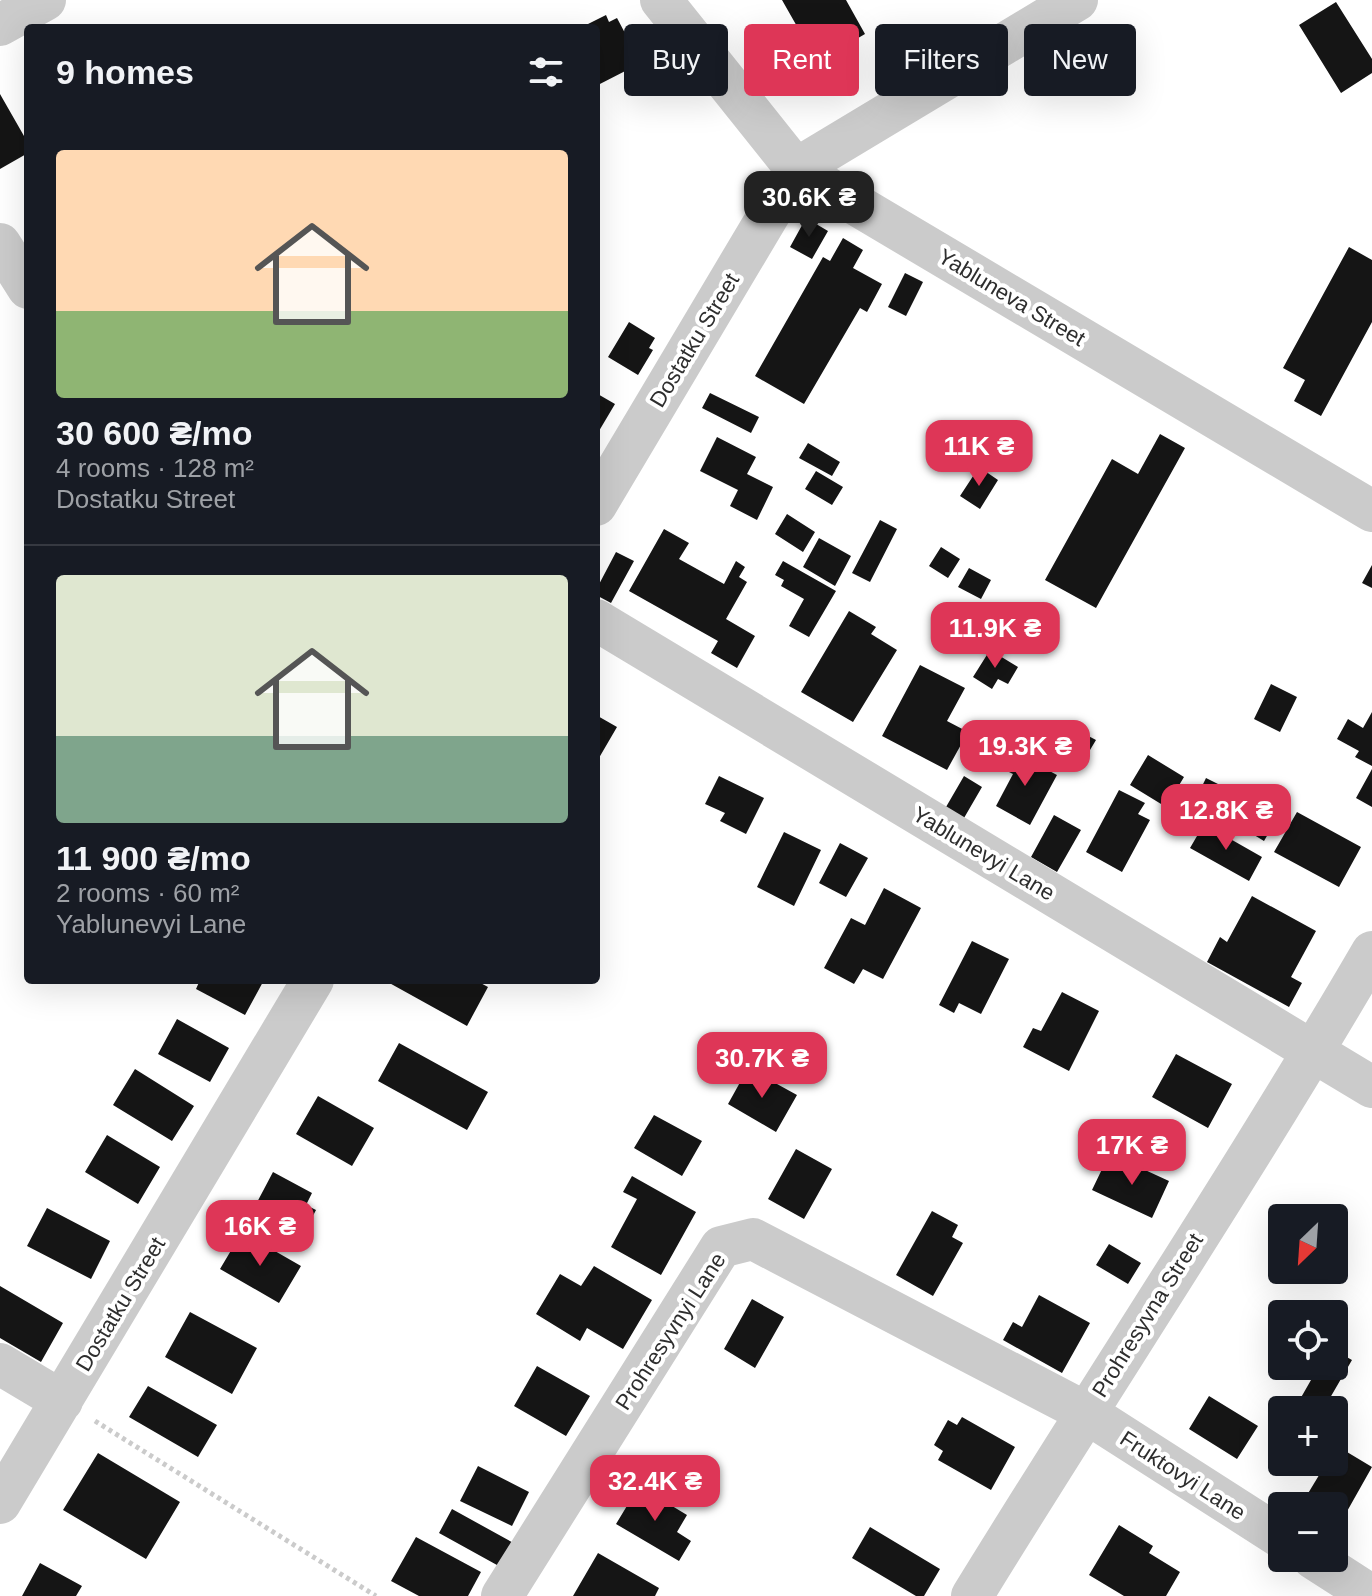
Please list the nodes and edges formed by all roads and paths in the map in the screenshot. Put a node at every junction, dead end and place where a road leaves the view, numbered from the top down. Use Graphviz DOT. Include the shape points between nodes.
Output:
graph roads {
  1 [pos="45,0"];
  2 [pos="661,0"];
  3 [pos="1077,0"];
  4 [pos="0,25"];
  5 [pos="796,169"];
  6 [pos="0,244"];
  7 [pos="24,282"];
  8 [pos="600,498"];
  9 [pos="1372,511"];
  10 [pos="600,622"];
  11 [pos="1372,952"];
  12 [pos="311,984"];
  13 [pos="1314,1052"];
  14 [pos="1372,1087"];
  15 [pos="0,1364"];
  16 [pos="62,1401"];
  17 [pos="1085,1412"];
  18 [pos="0,1503"];
  19 [pos="1268,1529"];
  20 [pos="1335,1572"];
  21 [pos="376,1596"];
  22 [pos="502,1596"];
  23 [pos="972,1596"];
  24 [pos="1372,1596"];
  1 -- 4 [label="street"];
  2 -- 5 [label="street, Yabluneva Street"];
  3 -- 5 [label="street, Dostatku Street"];
  5 -- 8 [label="street, Dostatku Street"];
  5 -- 9 [label="street, Yabluneva Street"];
  6 -- 7 [label="street"];
  10 -- 13 [label="street, Yablunevyi Lane"];
  11 -- 13 [label="street, Prohresyvna Street"];
  12 -- 16 [label="street, Dostatku Street"];
  13 -- 14 [label="street, Yablunevyi Lane"];
  13 -- 17 [label="street, Prohresyvna Street"];
  15 -- 16 [label="street"];
  16 -- 18 [label="street, Dostatku Street"];
  16 -- 21 [label="path"];
  17 -- 19 [label="street, Fruktovyi Lane"];
  17 -- 22 [label="street, Prohresyvnyi Lane" via="753,1239 721,1247"];
  17 -- 23 [label="street, Prohresyvna Street"];
  20 -- 24 [label="street"];
}
